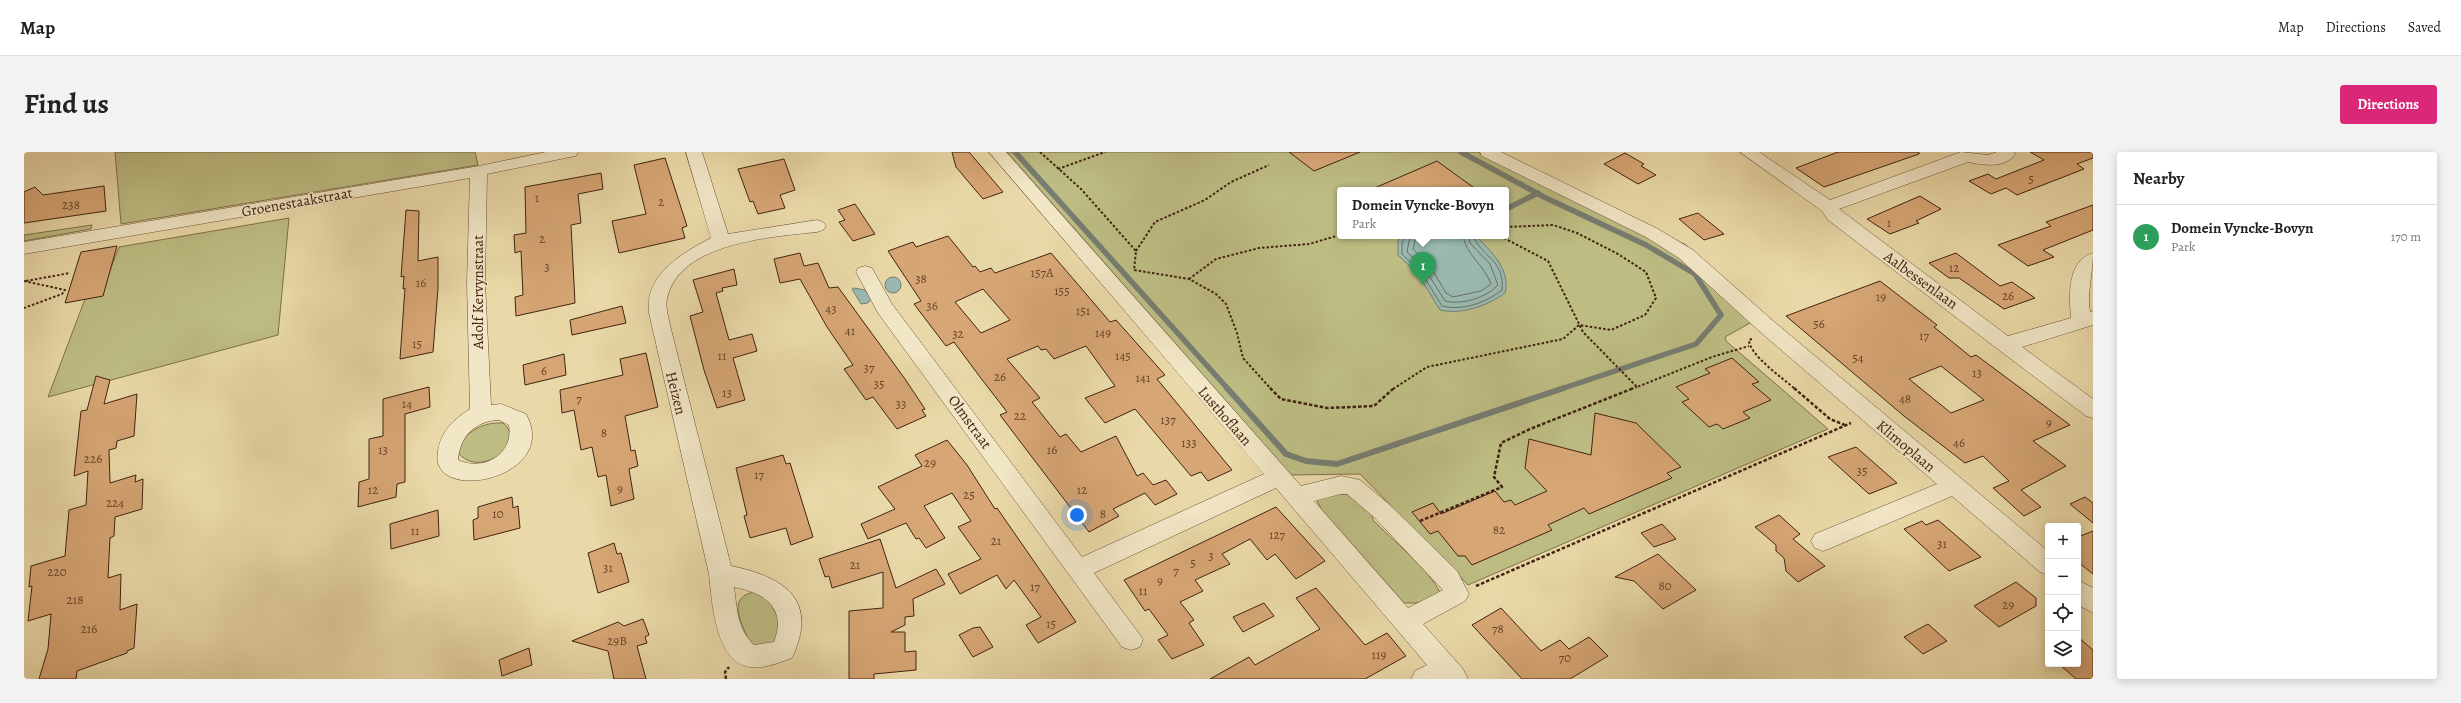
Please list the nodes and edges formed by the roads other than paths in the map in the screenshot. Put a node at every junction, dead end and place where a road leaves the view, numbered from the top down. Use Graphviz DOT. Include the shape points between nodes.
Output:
graph roads {
  1 [pos="570,152"];
  2 [pos="694,152"];
  3 [pos="997,152"];
  4 [pos="1488,152"];
  5 [pos="1748,152"];
  6 [pos="2005,152"];
  7 [pos="1966,154"];
  8 [pos="479,171"];
  9 [pos="1828,207"];
  10 [pos="817,226"];
  11 [pos="721,241"];
  12 [pos="24,248"];
  13 [pos="2093,258"];
  14 [pos="865,272"];
  15 [pos="2087,320"];
  16 [pos="2007,344"];
  17 [pos="2093,410"];
  18 [pos="481,414"];
  19 [pos="1278,477"];
  20 [pos="1954,486"];
  21 [pos="1295,497"];
  22 [pos="1823,541"];
  23 [pos="2045,562"];
  24 [pos="1078,570"];
  25 [pos="720,574"];
  26 [pos="2081,593"];
  27 [pos="2093,603"];
  28 [pos="1405,622"];
  29 [pos="1131,638"];
  30 [pos="1455,678"];
  31 [pos="1424,679"];
  1 -- 8 [label="street, Groenestaakstraat"];
  2 -- 11 [label="street"];
  3 -- 19 [label="street, Lusthoflaan"];
  4 -- 20 [label="street, Klimoplaan" via="1652,233 1686,254"];
  5 -- 9 [label="street, Aalbessenlaan"];
  6 -- 7 [label="street" via="2008,154 1998,160 1984,162"];
  7 -- 9 [label="street"];
  8 -- 12 [label="street, Groenestaakstraat"];
  8 -- 18 [label="street, Adolf Kervynstraat" via="476,282"];
  9 -- 16 [label="street, Aalbessenlaan" via="1834,216"];
  10 -- 11 [label="street, Heizen"];
  11 -- 25 [label="street, Heizen" via="690,256 670,274 658,299 661,329"];
  13 -- 15 [label="street" via="2083,270 2078,289"];
  14 -- 24 [label="street, Olmstraat" via="885,308"];
  15 -- 16 [label="street"];
  16 -- 17 [label="street, Aalbessenlaan"];
  19 -- 21 [label="street, Lusthoflaan"];
  19 -- 24 [label="street"];
  20 -- 22 [label="street"];
  20 -- 23 [label="street, Klimoplaan"];
  21 -- 28 [label="street, Lusthoflaan"];
  21 -- 28 [label="street" via="1341,485 1352,486 1449,578 1457,594"];
  24 -- 29 [label="street, Olmstraat"];
  26 -- 27 [label="street"];
  28 -- 30 [label="street, Lusthoflaan"];
  30 -- 31 [label="street" via="1432,674"];
}
